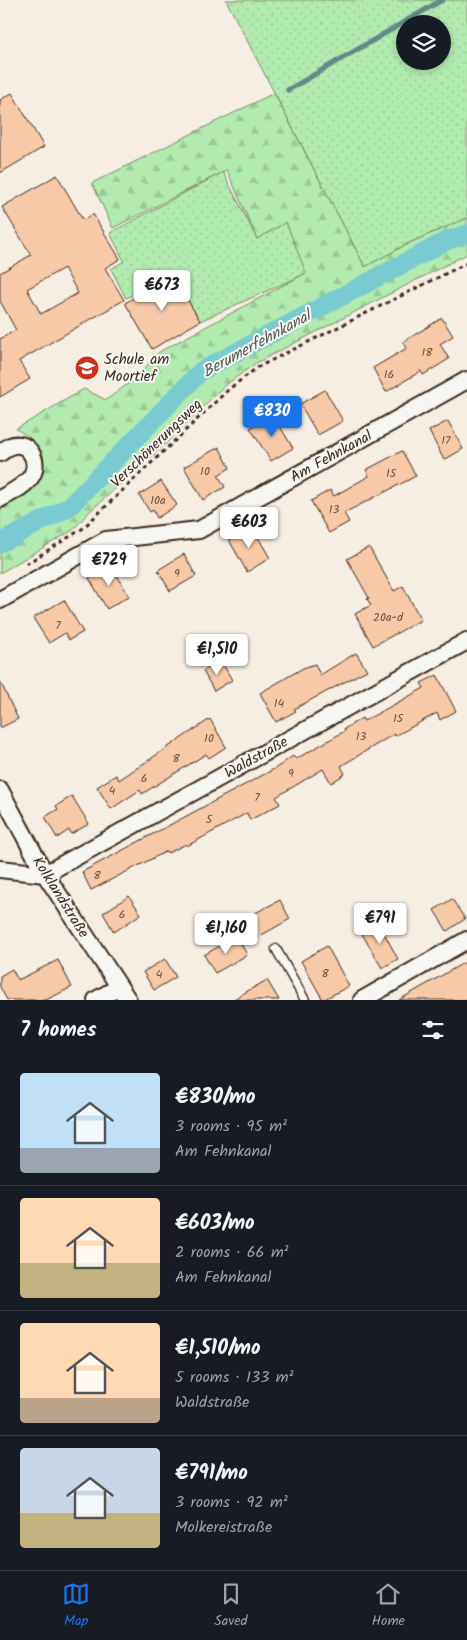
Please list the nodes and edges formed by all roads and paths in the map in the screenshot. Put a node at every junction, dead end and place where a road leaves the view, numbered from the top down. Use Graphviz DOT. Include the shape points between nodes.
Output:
graph roads {
  1 [pos="467,263"];
  2 [pos="467,380"];
  3 [pos="0,453"];
  4 [pos="0,499"];
  5 [pos="25,565"];
  6 [pos="0,600"];
  7 [pos="467,641"];
  8 [pos="0,790"];
  9 [pos="0,869"];
  10 [pos="45,874"];
  11 [pos="467,940"];
  12 [pos="276,949"];
  13 [pos="123,994"];
  14 [pos="96,1000"];
  15 [pos="305,1000"];
  16 [pos="362,1000"];
  1 -- 5 [label="path, Verschönerungsweg" via="258,367 228,389 82,529"];
  2 -- 6 [label="street, Am Fehnkanal" via="199,530 106,540"];
  3 -- 4 [label="street" via="12,446 20,446 34,455 35,465 32,476 23,485"];
  7 -- 10 [label="street, Waldstraße"];
  8 -- 10 [label="street, Kolklandstraße"];
  9 -- 10 [label="street"];
  10 -- 13 [label="street, Kolklandstraße"];
  11 -- 16 [label="street"];
  12 -- 15 [label="lane"];
  13 -- 14 [label="street"];
}
